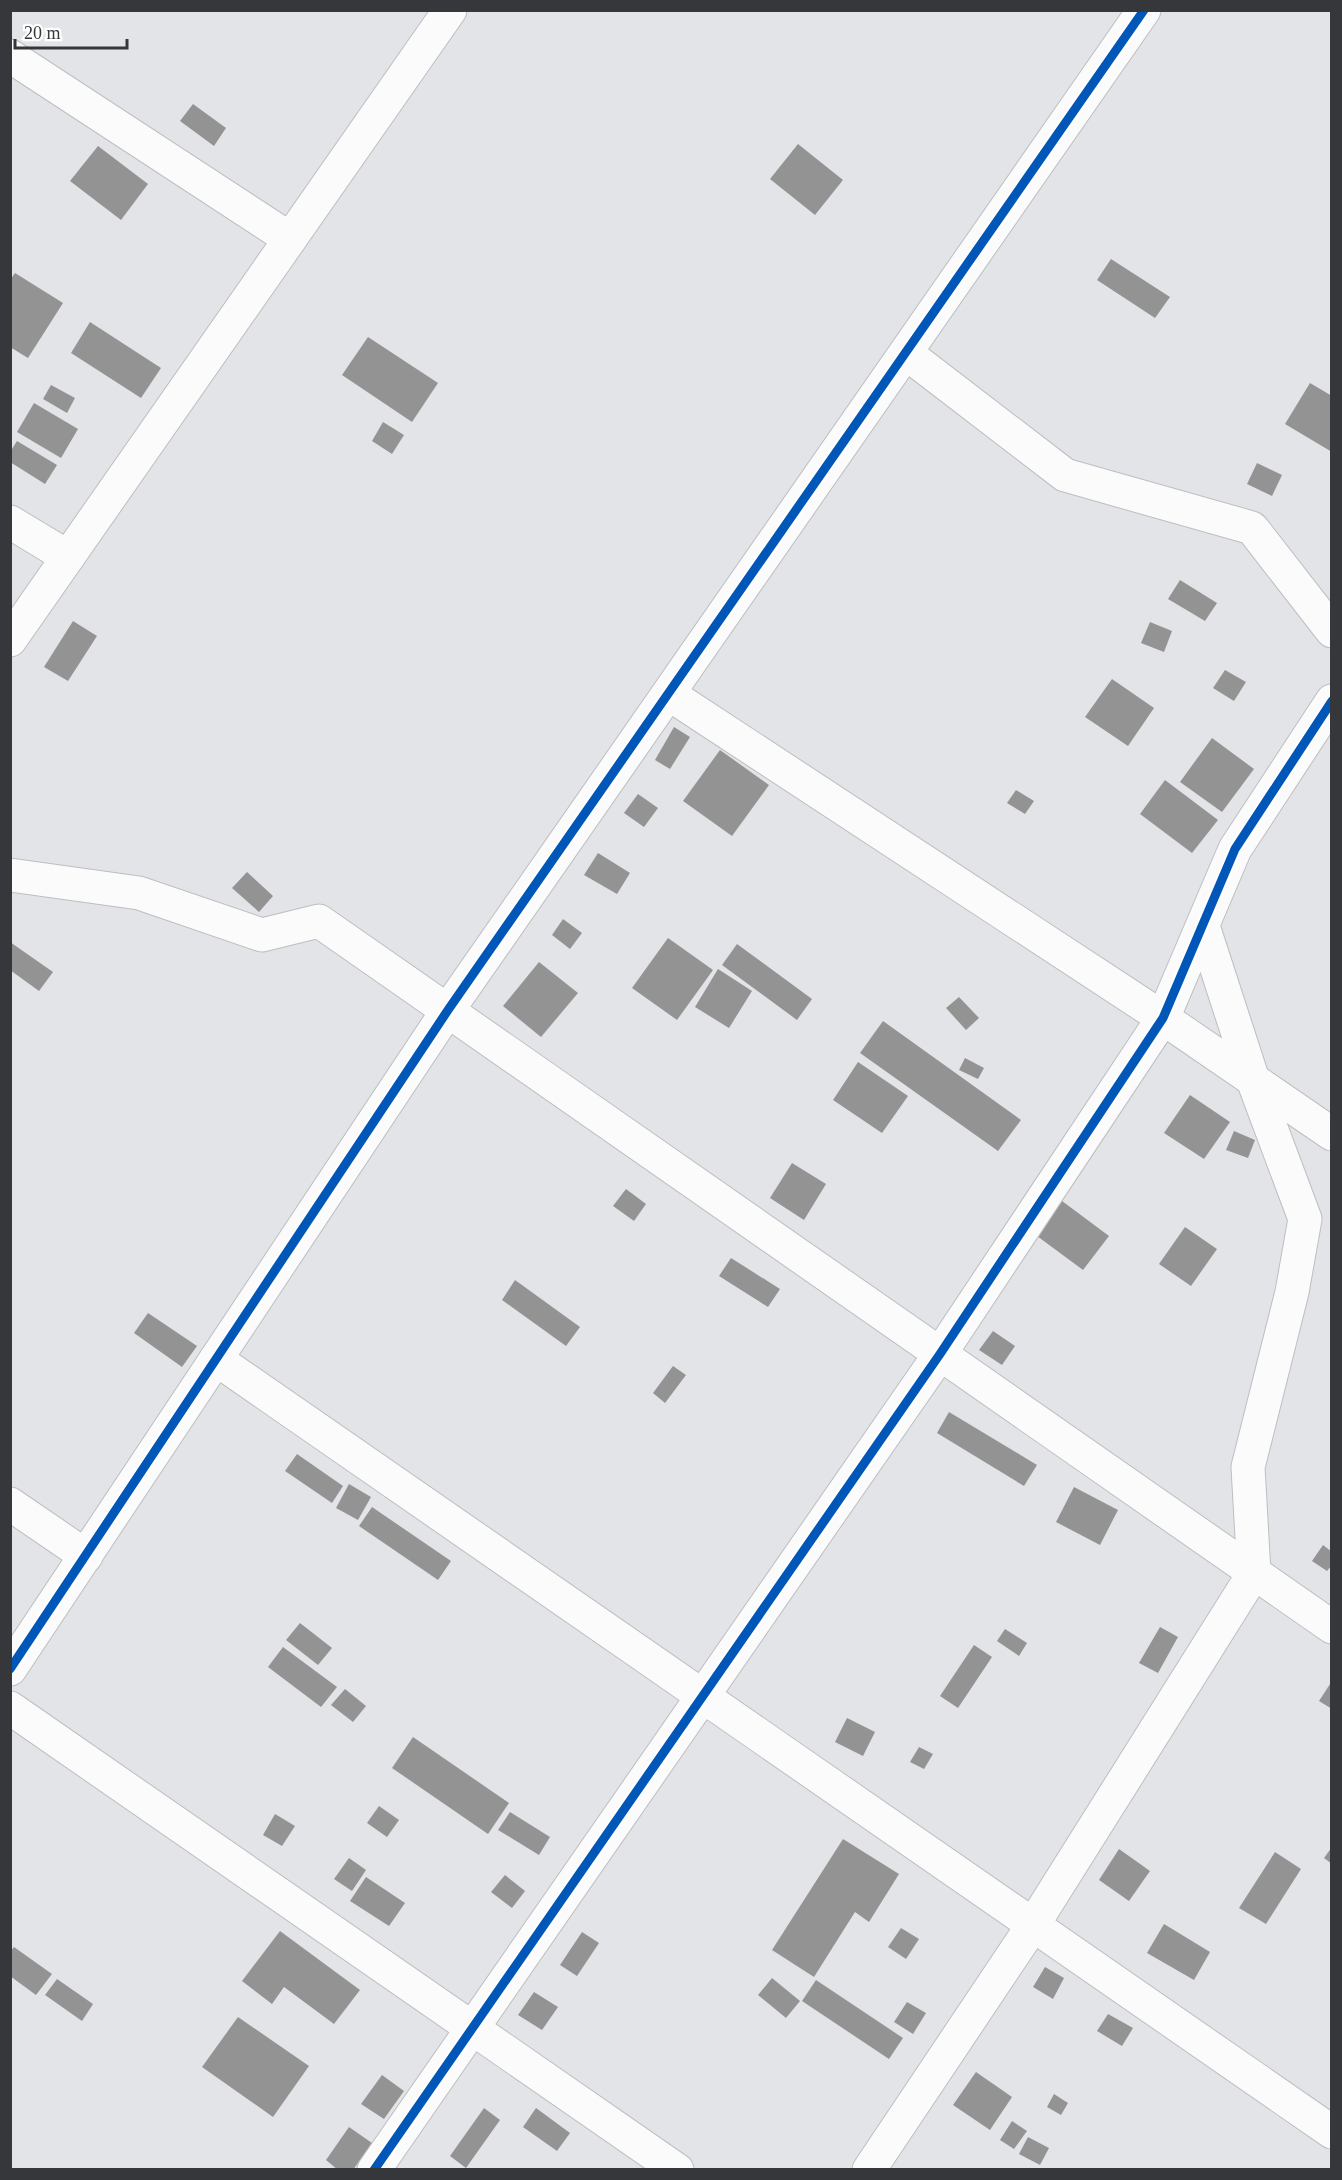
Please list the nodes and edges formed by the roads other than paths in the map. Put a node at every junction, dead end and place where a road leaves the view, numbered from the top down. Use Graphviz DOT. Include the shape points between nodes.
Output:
graph roads {
  1 [pos="450,10"];
  2 [pos="1144,10"];
  3 [pos="10,56"];
  4 [pos="290,239"];
  5 [pos="906,353"];
  6 [pos="10,522"];
  7 [pos="68,557"];
  8 [pos="1332,631"];
  9 [pos="10,640"];
  10 [pos="669,694"];
  11 [pos="1332,701"];
  12 [pos="10,875"];
  13 [pos="1203,926"];
  14 [pos="448,1010"];
  15 [pos="1163,1018"];
  16 [pos="1253,1080"];
  17 [pos="1332,1134"];
  18 [pos="940,1354"];
  19 [pos="216,1359"];
  20 [pos="10,1504"];
  21 [pos="86,1556"];
  22 [pos="1254,1573"];
  23 [pos="1332,1627"];
  24 [pos="10,1669"];
  25 [pos="702,1696"];
  26 [pos="10,1708"];
  27 [pos="1033,1925"];
  28 [pos="472,2028"];
  29 [pos="1332,2132"];
  30 [pos="374,2169"];
  31 [pos="676,2169"];
  32 [pos="869,2169"];
  1 -- 4 [label="street"];
  2 -- 5 [label="street"];
  3 -- 4 [label="street"];
  4 -- 7 [label="street"];
  5 -- 8 [label="street" via="1065,475 1251,528"];
  5 -- 10 [label="street"];
  6 -- 7 [label="street"];
  7 -- 9 [label="street"];
  10 -- 14 [label="street"];
  10 -- 15 [label="street"];
  11 -- 13 [label="street" via="1235,849"];
  12 -- 14 [label="street" via="139,893 262,935 319,921"];
  13 -- 15 [label="street"];
  13 -- 16 [label="street"];
  14 -- 18 [label="street"];
  14 -- 19 [label="street"];
  15 -- 16 [label="street"];
  15 -- 18 [label="street"];
  16 -- 17 [label="street"];
  16 -- 22 [label="street" via="1305,1219 1292,1292 1248,1467"];
  18 -- 22 [label="street"];
  18 -- 25 [label="street"];
  19 -- 21 [label="street"];
  19 -- 25 [label="street"];
  20 -- 21 [label="street"];
  21 -- 24 [label="street"];
  22 -- 23 [label="street"];
  22 -- 27 [label="street"];
  25 -- 27 [label="street"];
  25 -- 28 [label="street"];
  26 -- 28 [label="street"];
  27 -- 29 [label="street"];
  27 -- 32 [label="street"];
  28 -- 30 [label="street"];
  28 -- 31 [label="street"];
}
